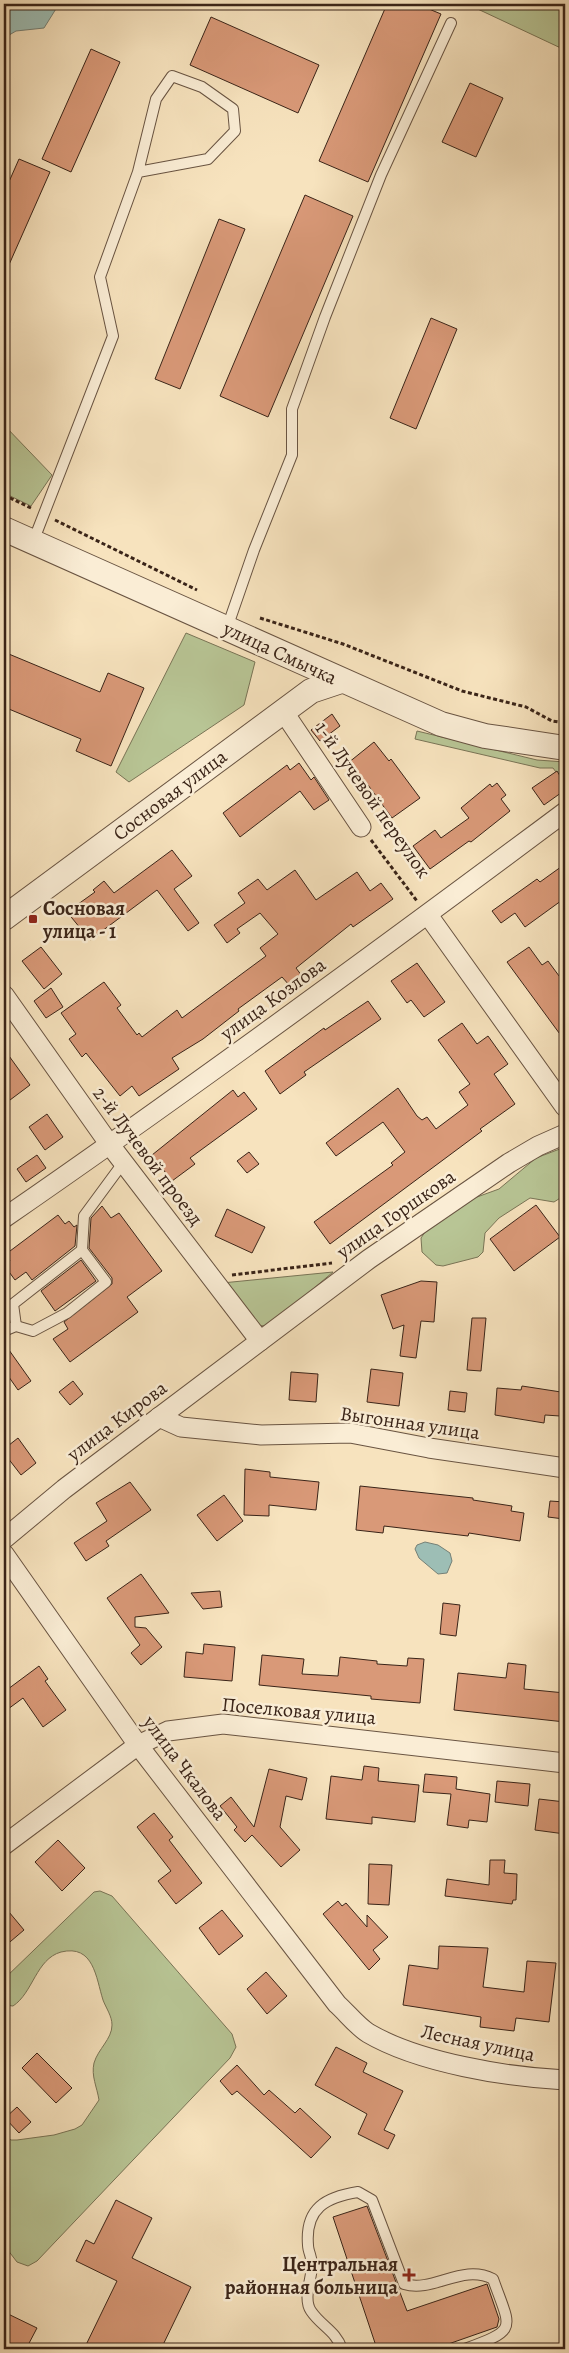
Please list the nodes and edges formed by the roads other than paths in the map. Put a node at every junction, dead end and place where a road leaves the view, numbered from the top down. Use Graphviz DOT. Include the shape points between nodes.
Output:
graph roads {
  1 [pos="451,23"];
  2 [pos="138,172"];
  3 [pos="4,529"];
  4 [pos="33,542"];
  5 [pos="231,618"];
  6 [pos="341,680"];
  7 [pos="283,711"];
  8 [pos="565,748"];
  9 [pos="565,812"];
  10 [pos="362,827"];
  11 [pos="428,915"];
  12 [pos="4,918"];
  13 [pos="4,995"];
  14 [pos="565,1107"];
  15 [pos="565,1134"];
  16 [pos="110,1145"];
  17 [pos="123,1163"];
  18 [pos="4,1218"];
  19 [pos="82,1250"];
  20 [pos="16,1326"];
  21 [pos="4,1331"];
  22 [pos="260,1341"];
  23 [pos="159,1417"];
  24 [pos="565,1468"];
  25 [pos="4,1539"];
  26 [pos="4,1554"];
  27 [pos="138,1745"];
  28 [pos="565,1762"];
  29 [pos="4,1846"];
  30 [pos="337,2004"];
  31 [pos="565,2080"];
  32 [pos="342,2349"];
  33 [pos="466,2349"];
  1 -- 5 [label="lane" via="381,175 325,317 292,409 292,455"];
  2 -- 2 [label="lane" via="156,99 172,76 202,87 233,109 235,131 208,159"];
  2 -- 4 [label="lane" via="100,277 114,336"];
  3 -- 4 [label="street, улица Смычка"];
  4 -- 5 [label="street, улица Смычка"];
  5 -- 6 [label="street, улица Смычка"];
  6 -- 7 [label="street, Сосновая улица" via="311,691"];
  6 -- 8 [label="street, улица Смычка" via="441,724 485,736"];
  7 -- 10 [label="street, 1-й Лучевой переулок"];
  7 -- 12 [label="street, Сосновая улица"];
  9 -- 11 [label="street, улица Козлова"];
  11 -- 14 [label="street"];
  11 -- 16 [label="street, улица Козлова"];
  13 -- 16 [label="street, 2-й Лучевой проезд"];
  15 -- 22 [label="street, улица Горшкова" via="509,1163 369,1259"];
  16 -- 17 [label="street, 2-й Лучевой проезд"];
  16 -- 18 [label="street, улица Козлова"];
  17 -- 19 [label="lane" via="84,1216"];
  17 -- 22 [label="street, 2-й Лучевой проезд"];
  19 -- 20 [label="lane" via="13,1304"];
  19 -- 20 [label="lane" via="106,1282 66,1313 33,1331"];
  20 -- 21 [label="lane"];
  22 -- 23 [label="street, улица Кирова"];
  23 -- 24 [label="street, Выгонная улица" via="181,1427 252,1434 350,1433"];
  23 -- 25 [label="street, улица Кирова"];
  26 -- 27 [label="street, улица Чкалова"];
  27 -- 28 [label="street, Поселковая улица" via="168,1731 223,1724"];
  27 -- 29 [label="street, Поселковая улица"];
  27 -- 30 [label="street, улица Чкалова"];
  30 -- 31 [label="street, Лесная улица" via="367,2032 411,2052 448,2064"];
  32 -- 33 [label="lane" via="335,2334 311,2311 307,2299 313,2263 307,2233 318,2206 327,2200 358,2192 372,2200 404,2284 413,2287 468,2274 482,2274 493,2279 508,2320 506,2330 498,2337"];
}
